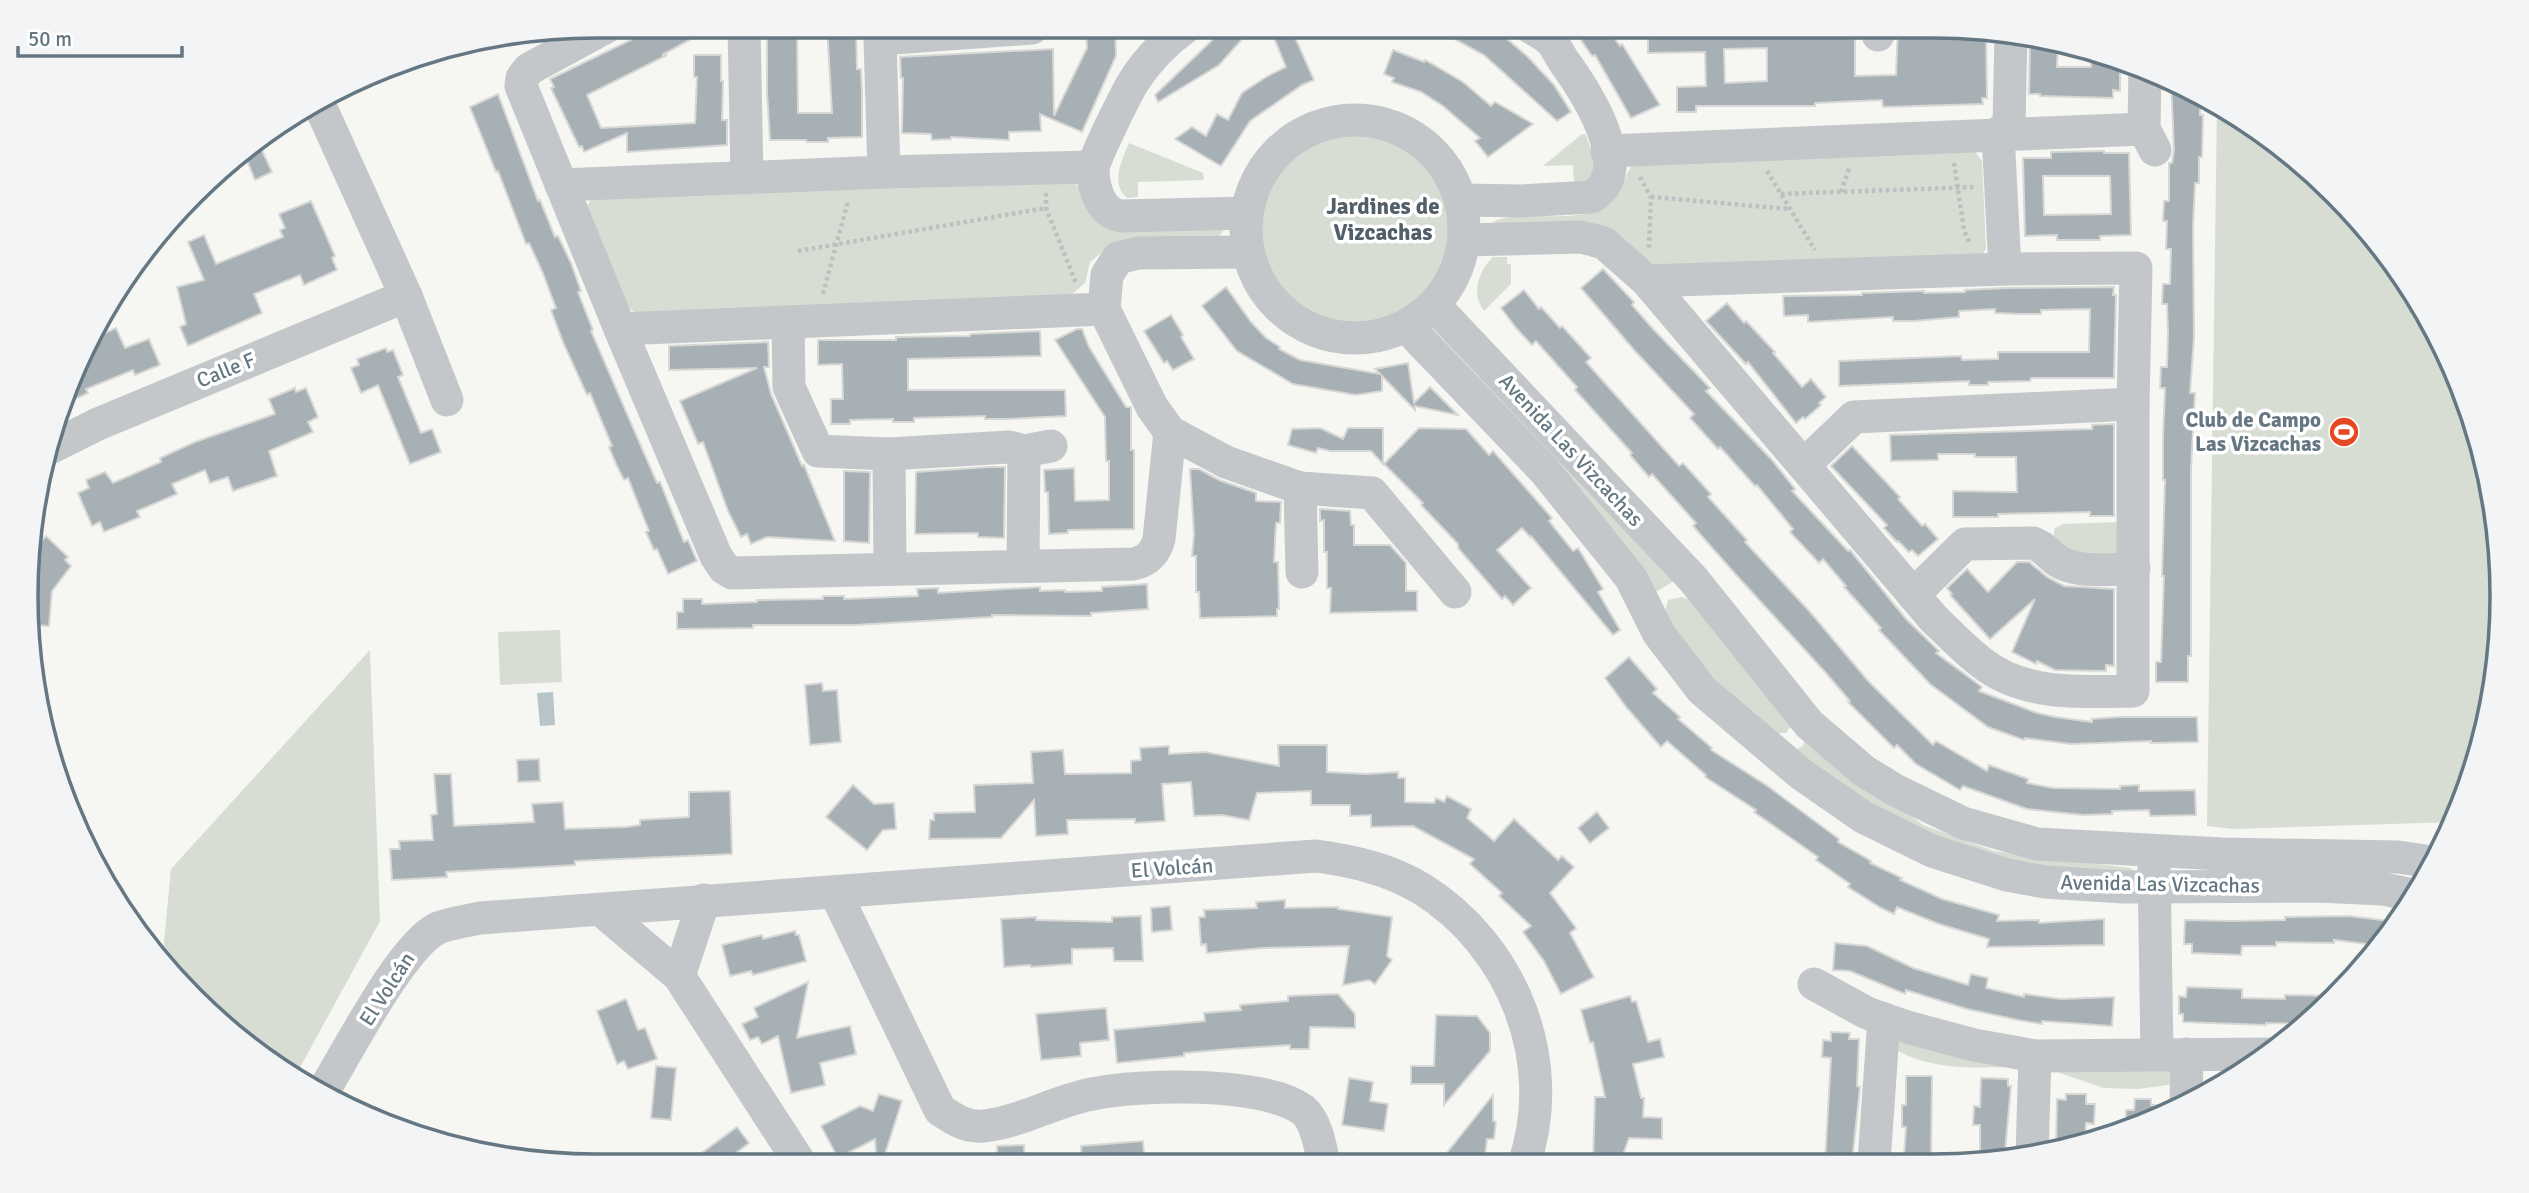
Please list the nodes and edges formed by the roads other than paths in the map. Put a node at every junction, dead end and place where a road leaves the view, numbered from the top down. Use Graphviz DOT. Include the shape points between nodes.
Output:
graph roads {
  1 [pos="744,38"];
  2 [pos="880,38"];
  3 [pos="1146,38"];
  4 [pos="1171,38"];
  5 [pos="1549,38"];
  6 [pos="585,39"];
  7 [pos="2011,44"];
  8 [pos="1147,64"];
  9 [pos="2146,81"];
  10 [pos="322,110"];
  11 [pos="1998,134"];
  12 [pos="1617,150"];
  13 [pos="1093,167"];
  14 [pos="869,173"];
  15 [pos="747,178"];
  16 [pos="561,185"];
  17 [pos="1463,200"];
  18 [pos="1245,213"];
  19 [pos="1465,240"];
  20 [pos="1247,252"];
  21 [pos="1993,269"];
  22 [pos="1647,281"];
  23 [pos="406,296"];
  24 [pos="1434,305"];
  25 [pos="1095,310"];
  26 [pos="802,322"];
  27 [pos="1406,326"];
  28 [pos="620,329"];
  29 [pos="447,400"];
  30 [pos="2133,404"];
  31 [pos="1170,432"];
  32 [pos="61,443"];
  33 [pos="889,454"];
  34 [pos="1805,464"];
  35 [pos="1300,488"];
  36 [pos="1023,566"];
  37 [pos="890,568"];
  38 [pos="2134,569"];
  39 [pos="1301,572"];
  40 [pos="1455,592"];
  41 [pos="1913,595"];
  42 [pos="1705,596"];
  43 [pos="1647,610"];
  44 [pos="1809,724"];
  45 [pos="1773,749"];
  46 [pos="2155,850"];
  47 [pos="2424,861"];
  48 [pos="2154,887"];
  49 [pos="835,892"];
  50 [pos="2405,893"];
  51 [pos="704,900"];
  52 [pos="601,910"];
  53 [pos="679,976"];
  54 [pos="1814,984"];
  55 [pos="1884,1019"];
  56 [pos="2172,1054"];
  57 [pos="2251,1054"];
  58 [pos="2035,1056"];
  59 [pos="327,1085"];
  60 [pos="2184,1095"];
  61 [pos="2032,1145"];
  62 [pos="794,1154"];
  63 [pos="1322,1154"];
  64 [pos="1526,1154"];
  65 [pos="1875,1154"];
  1 -- 15 [label="street"];
  2 -- 14 [label="street"];
  3 -- 8 [label="street"];
  4 -- 8 [label="street"];
  5 -- 12 [label="street"];
  6 -- 16 [label="street" via="529,69 522,78 521,86"];
  7 -- 11 [label="street" via="2009,124"];
  8 -- 13 [label="street" via="1134,80"];
  9 -- 11 [label="street" via="2149,140"];
  10 -- 23 [label="street"];
  11 -- 12 [label="street"];
  11 -- 21 [label="street" via="2000,186"];
  12 -- 17 [label="street" via="1601,191 1591,197"];
  13 -- 14 [label="street"];
  13 -- 18 [label="street" via="1103,207 1112,214"];
  14 -- 15 [label="street"];
  15 -- 16 [label="street"];
  16 -- 28 [label="street"];
  17 -- 18 [label="street" via="1450,173 1426,144 1392,125 1353,118 1315,126 1282,146 1258,176"];
  17 -- 19 [label="street"];
  18 -- 20 [label="street"];
  19 -- 22 [label="street" via="1580,237 1604,243"];
  19 -- 24 [label="street" via="1454,278"];
  20 -- 25 [label="street" via="1138,253 1118,258"];
  20 -- 27 [label="street" via="1266,292 1280,309 1308,328 1341,337 1374,337"];
  21 -- 22 [label="street"];
  21 -- 30 [label="street" via="2136,268"];
  22 -- 34 [label="street"];
  23 -- 29 [label="street"];
  23 -- 32 [label="street, Calle F"];
  24 -- 27 [label="street"];
  24 -- 42 [label="street, Avenida Las Vizcachas"];
  25 -- 26 [label="street"];
  25 -- 31 [label="street"];
  26 -- 28 [label="street"];
  26 -- 33 [label="street" via="789,387 815,447 820,451"];
  27 -- 43 [label="street, Avenida Las Vizcachas" via="1544,470 1631,578"];
  28 -- 37 [label="street" via="724,568 732,573"];
  30 -- 34 [label="street" via="1854,417"];
  30 -- 38 [label="street"];
  31 -- 35 [label="street" via="1226,462"];
  31 -- 36 [label="street" via="1159,539 1149,557 1133,564"];
  33 -- 36 [label="street" via="1037,449"];
  33 -- 37 [label="street"];
  34 -- 41 [label="street"];
  35 -- 39 [label="street"];
  35 -- 40 [label="street" via="1372,493"];
  36 -- 37 [label="street"];
  38 -- 41 [label="street" via="2073,568 2033,544 1965,544"];
  38 -- 41 [label="street" via="2133,691 2042,689 2008,678 1983,664"];
  42 -- 43 [label="street, Avenida Las Vizcachas" via="1674,581 1654,593"];
  42 -- 44 [label="street, Avenida Las Vizcachas"];
  43 -- 45 [label="street, Avenida Las Vizcachas" via="1659,634 1702,690"];
  44 -- 45 [label="street" via="1809,738 1803,747 1792,752"];
  44 -- 46 [label="street, Avenida Las Vizcachas" via="1885,784 1963,823 2038,844"];
  45 -- 48 [label="street, Avenida Las Vizcachas" via="1832,797 1932,851 2045,882"];
  46 -- 47 [label="street, Avenida Las Vizcachas"];
  46 -- 48 [label="street"];
  48 -- 50 [label="street, Avenida Las Vizcachas" via="2318,886"];
  48 -- 56 [label="street"];
  49 -- 51 [label="street, El Volcán"];
  49 -- 63 [label="street" via="940,1110 963,1125 983,1126 1091,1094 1184,1087 1242,1091 1305,1111"];
  49 -- 64 [label="street, El Volcán" via="1315,856 1396,876 1464,922 1513,990 1535,1069 1533,1125"];
  51 -- 52 [label="street, El Volcán"];
  51 -- 53 [label="street"];
  52 -- 53 [label="street"];
  52 -- 59 [label="street, El Volcán" via="480,918 438,928 416,945 396,971"];
  53 -- 62 [label="street"];
  54 -- 55 [label="street"];
  55 -- 58 [label="street" via="1940,1037"];
  55 -- 65 [label="street"];
  56 -- 57 [label="street"];
  56 -- 58 [label="street"];
  56 -- 60 [label="street"];
  58 -- 61 [label="street"];
}
